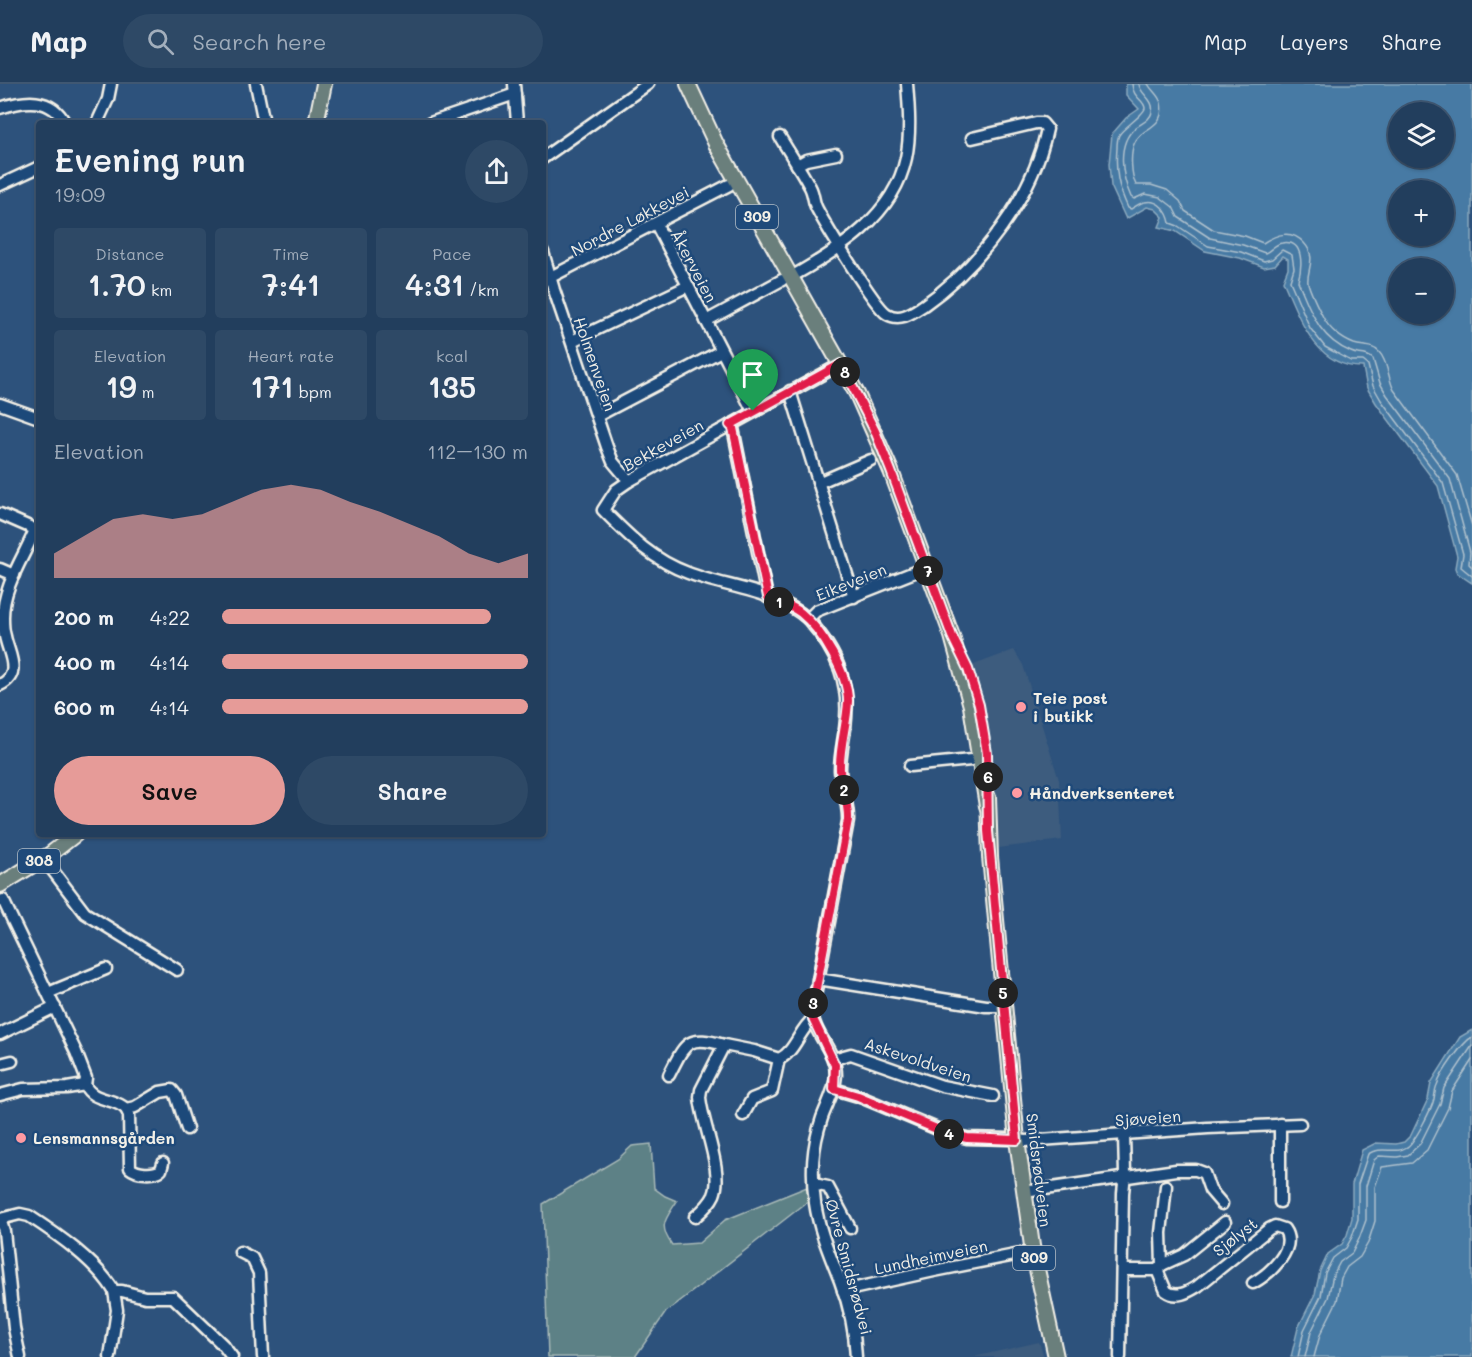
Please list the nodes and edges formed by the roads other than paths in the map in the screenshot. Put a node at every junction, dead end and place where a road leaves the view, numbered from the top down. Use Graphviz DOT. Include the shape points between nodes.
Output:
graph roads {
  1 [pos="111,84"];
  2 [pos="256,84"];
  3 [pos="324,84"];
  4 [pos="648,84"];
  5 [pos="688,84"];
  6 [pos="907,84"];
  7 [pos="515,89"];
  8 [pos="0,108"];
  9 [pos="63,120"];
  10 [pos="99,120"];
  11 [pos="263,120"];
  12 [pos="317,120"];
  13 [pos="438,120"];
  14 [pos="517,120"];
  15 [pos="780,137"];
  16 [pos="972,138"];
  17 [pos="836,154"];
  18 [pos="546,156"];
  19 [pos="797,165"];
  20 [pos="36,168"];
  21 [pos="0,185"];
  22 [pos="729,185"];
  23 [pos="656,224"];
  24 [pos="841,248"];
  25 [pos="787,278"];
  26 [pos="546,280"];
  27 [pos="688,286"];
  28 [pos="706,321"];
  29 [pos="572,341"];
  30 [pos="721,351"];
  31 [pos="841,364"];
  32 [pos="790,391"];
  33 [pos="0,404"];
  34 [pos="753,411"];
  35 [pos="36,415"];
  36 [pos="597,416"];
  37 [pos="730,425"];
  38 [pos="871,460"];
  39 [pos="629,481"];
  40 [pos="818,483"];
  41 [pos="603,510"];
  42 [pos="0,514"];
  43 [pos="36,530"];
  44 [pos="36,532"];
  45 [pos="927,567"];
  46 [pos="0,569"];
  47 [pos="14,575"];
  48 [pos="768,597"];
  49 [pos="854,597"];
  50 [pos="808,620"];
  51 [pos="0,685"];
  52 [pos="971,760"];
  53 [pos="909,766"];
  54 [pos="72,837"];
  55 [pos="44,859"];
  56 [pos="0,885"];
  57 [pos="3,900"];
  58 [pos="106,969"];
  59 [pos="177,970"];
  60 [pos="818,979"];
  61 [pos="48,993"];
  62 [pos="1004,1006"];
  63 [pos="55,1007"];
  64 [pos="813,1019"];
  65 [pos="0,1034"];
  66 [pos="724,1046"];
  67 [pos="779,1059"];
  68 [pos="833,1059"];
  69 [pos="12,1060"];
  70 [pos="0,1064"];
  71 [pos="669,1075"];
  72 [pos="85,1085"];
  73 [pos="834,1089"];
  74 [pos="0,1095"];
  75 [pos="993,1096"];
  76 [pos="126,1109"];
  77 [pos="743,1114"];
  78 [pos="1280,1124"];
  79 [pos="1300,1124"];
  80 [pos="187,1129"];
  81 [pos="1124,1135"];
  82 [pos="1017,1140"];
  83 [pos="162,1163"];
  84 [pos="1125,1177"];
  85 [pos="814,1184"];
  86 [pos="1082,1184"];
  87 [pos="1166,1186"];
  88 [pos="1031,1191"];
  89 [pos="1280,1202"];
  90 [pos="1222,1204"];
  91 [pos="695,1217"];
  92 [pos="0,1219"];
  93 [pos="1225,1222"];
  94 [pos="850,1228"];
  95 [pos="240,1252"];
  96 [pos="1025,1254"];
  97 [pos="1159,1268"];
  98 [pos="1122,1270"];
  99 [pos="1253,1283"];
  100 [pos="114,1290"];
  101 [pos="843,1291"];
  102 [pos="20,1357"];
  103 [pos="110,1357"];
  104 [pos="232,1357"];
  105 [pos="263,1357"];
  106 [pos="856,1357"];
  107 [pos="1056,1357"];
  108 [pos="1120,1357"];
  1 -- 10 [label="street"];
  2 -- 11 [label="street"];
  3 -- 12 [label="main road"];
  4 -- 18 [label="street"];
  5 -- 25 [label="main road, Smidsrødveien / 309"];
  6 -- 24 [label="street, Åkerveien" via="909,126 902,172 878,213"];
  7 -- 13 [label="street"];
  7 -- 14 [label="street"];
  8 -- 9 [label="street" via="20,102 43,104 58,111"];
  15 -- 19 [label="street"];
  16 -- 24 [label="street" via="1038,122 1047,129 1014,206 980,254 946,287 905,316 890,316 879,307"];
  17 -- 19 [label="street"];
  19 -- 24 [label="street"];
  20 -- 21 [label="street"];
  22 -- 23 [label="street, Nordre Løkkevei"];
  23 -- 26 [label="street, Nordre Løkkevei"];
  23 -- 27 [label="street, Åkerveien"];
  24 -- 25 [label="street, Åkerveien"];
  25 -- 28 [label="street, Åkerveien"];
  25 -- 31 [label="main road, Smidsrødveien / 309"];
  26 -- 29 [label="street, Holmenveien"];
  27 -- 28 [label="street, Åkerveien"];
  27 -- 29 [label="street"];
  28 -- 30 [label="street, Åkerveien"];
  29 -- 36 [label="street, Holmenveien"];
  30 -- 34 [label="street, Åkerveien"];
  30 -- 36 [label="street"];
  31 -- 32 [label="street, Bekkeveien"];
  31 -- 45 [label="main road, Smidsrødveien / 309" via="879,441"];
  32 -- 34 [label="street, Bekkeveien"];
  32 -- 40 [label="street"];
  33 -- 35 [label="street"];
  34 -- 37 [label="street, Bekkeveien"];
  36 -- 39 [label="street, Holmenveien" via="613,462"];
  37 -- 39 [label="street, Bekkeveien"];
  37 -- 48 [label="street"];
  38 -- 40 [label="street"];
  39 -- 41 [label="street, Bekkeveien" via="616,490"];
  40 -- 49 [label="street"];
  41 -- 48 [label="street, Eikeveien" via="661,561 704,579"];
  42 -- 43 [label="street"];
  44 -- 47 [label="street"];
  45 -- 49 [label="street, Eikeveien"];
  45 -- 62 [label="main road, Smidsrødveien / 309" via="972,679 982,718"];
  46 -- 47 [label="street"];
  47 -- 51 [label="street" via="3,617 13,666 10,678"];
  48 -- 50 [label="street, Eikeveien" via="790,606"];
  49 -- 50 [label="street, Eikeveien" via="816,611"];
  50 -- 60 [label="street" via="836,662 848,695 840,772 848,820"];
  52 -- 53 [label="street"];
  54 -- 55 [label="main road, 308"];
  55 -- 56 [label="main road, 308"];
  55 -- 59 [label="street" via="85,913"];
  57 -- 61 [label="street"];
  58 -- 61 [label="street"];
  60 -- 62 [label="street"];
  60 -- 64 [label="street"];
  61 -- 63 [label="street"];
  62 -- 82 [label="main road, Smidsrødveien / 309"];
  63 -- 65 [label="street"];
  63 -- 72 [label="street" via="84,1072"];
  64 -- 67 [label="street"];
  64 -- 68 [label="street, Øvre Smidsrødvei"];
  66 -- 67 [label="street"];
  66 -- 71 [label="street" via="706,1040 690,1042"];
  66 -- 91 [label="street" via="700,1097 714,1162 715,1191"];
  67 -- 77 [label="street" via="771,1091 752,1100"];
  68 -- 73 [label="street, Øvre Smidsrødvei"];
  68 -- 75 [label="street, Askevoldveien" via="851,1054 942,1086"];
  69 -- 70 [label="street"];
  72 -- 74 [label="street" via="23,1089"];
  72 -- 76 [label="street" via="91,1094"];
  73 -- 82 [label="street, Sjøveien" via="946,1133"];
  73 -- 85 [label="street, Øvre Smidsrødvei" via="813,1147"];
  76 -- 80 [label="street" via="172,1090"];
  76 -- 83 [label="street" via="130,1168 155,1172"];
  78 -- 79 [label="street, Sjøveien"];
  78 -- 81 [label="street, Sjøveien"];
  78 -- 89 [label="street"];
  81 -- 82 [label="street, Sjøveien"];
  81 -- 84 [label="street"];
  82 -- 107 [label="main road, Smidsrødveien / 309" via="1032,1246"];
  84 -- 86 [label="street, Sjølyst"];
  84 -- 90 [label="street, Sjølyst" via="1176,1170 1202,1171 1210,1190"];
  84 -- 98 [label="street"];
  85 -- 94 [label="street, Øvre Smidsrødvei" via="828,1187"];
  85 -- 101 [label="street, Øvre Smidsrødvei" via="820,1228"];
  86 -- 88 [label="street, Smidsrødveien"];
  87 -- 97 [label="street"];
  92 -- 100 [label="street" via="29,1216 75,1250"];
  92 -- 102 [label="street"];
  93 -- 97 [label="street, Sjølyst" via="1184,1255"];
  95 -- 105 [label="street" via="252,1258 259,1273"];
  96 -- 101 [label="street, Lundheimveien"];
  97 -- 98 [label="street, Sjølyst"];
  97 -- 99 [label="street, Sjølyst" via="1166,1291 1175,1295 1185,1293 1269,1229 1284,1229 1288,1235 1284,1256"];
  98 -- 108 [label="street"];
  100 -- 103 [label="street" via="117,1310"];
  100 -- 104 [label="street" via="145,1297 173,1297"];
  101 -- 106 [label="street, Øvre Smidsrødvei"];
}
